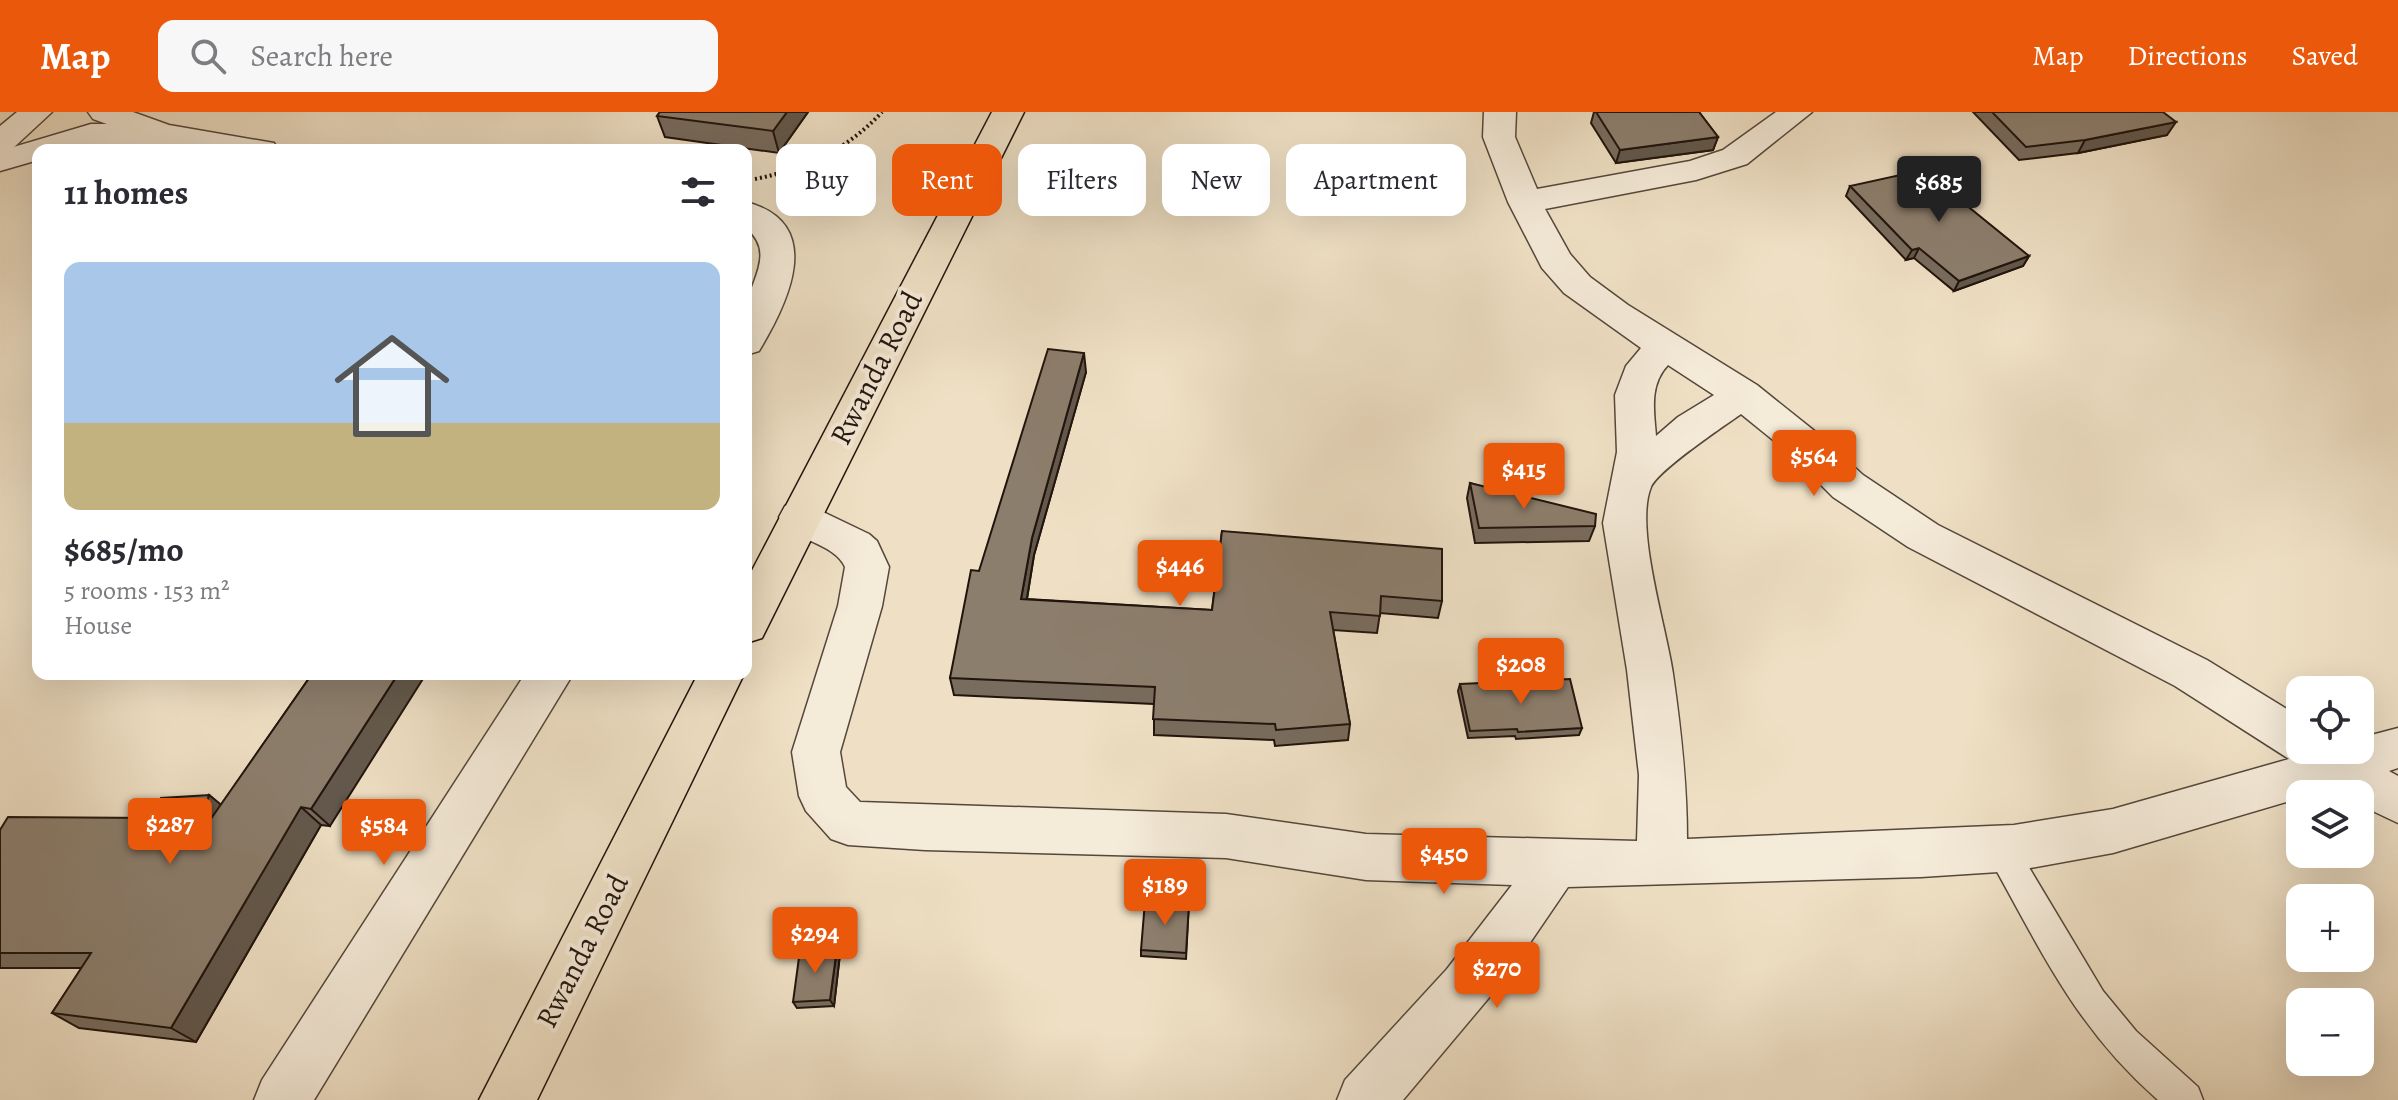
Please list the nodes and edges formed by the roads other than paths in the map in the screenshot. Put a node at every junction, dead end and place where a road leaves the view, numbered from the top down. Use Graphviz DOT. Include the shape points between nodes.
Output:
graph roads {
  1 [pos="36,112"];
  2 [pos="104,112"];
  3 [pos="1008,112"];
  4 [pos="1500,112"];
  5 [pos="1796,112"];
  6 [pos="162,134"];
  7 [pos="0,143"];
  8 [pos="57,144"];
  9 [pos="224,144"];
  10 [pos="32,152"];
  11 [pos="0,161"];
  12 [pos="1525,202"];
  13 [pos="752,217"];
  14 [pos="752,332"];
  15 [pos="1666,345"];
  16 [pos="1743,395"];
  17 [pos="1631,480"];
  18 [pos="800,517"];
  19 [pos="752,613"];
  20 [pos="546,680"];
  21 [pos="718,680"];
  22 [pos="2286,734"];
  23 [pos="2398,748"];
  24 [pos="2374,750"];
  25 [pos="2298,764"];
  26 [pos="2334,764"];
  27 [pos="2398,801"];
  28 [pos="2001,849"];
  29 [pos="1662,862"];
  30 [pos="1554,864"];
  31 [pos="282,1100"];
  32 [pos="507,1100"];
  33 [pos="1365,1100"];
  34 [pos="2185,1100"];
  1 -- 7 [label="street"];
  2 -- 6 [label="street"];
  3 -- 18 [label="highway, Rwanda Road"];
  4 -- 12 [label="street" via="1499,137"];
  5 -- 12 [label="street" via="1735,157 1696,170"];
  6 -- 8 [label="street" via="91,134"];
  6 -- 9 [label="street"];
  10 -- 11 [label="street"];
  12 -- 15 [label="street" via="1555,260 1577,285"];
  13 -- 14 [label="street" via="777,244 778,263 765,310"];
  15 -- 16 [label="street"];
  15 -- 17 [label="street" via="1645,366 1634,395 1638,434"];
  16 -- 17 [label="street" via="1692,427"];
  16 -- 22 [label="street" via="1848,486 1923,536 2191,673"];
  17 -- 29 [label="street" via="1624,523 1663,775"];
  18 -- 19 [label="highway, Rwanda Road"];
  18 -- 30 [label="street" via="854,546 867,567 816,752 823,796 848,823 1226,836 1366,857"];
  20 -- 31 [label="street"];
  21 -- 32 [label="highway, Rwanda Road"];
  23 -- 24 [label="street"];
  25 -- 28 [label="street" via="2113,831"];
  26 -- 27 [label="street"];
  28 -- 29 [label="street"];
  28 -- 34 [label="lane" via="2107,1023"];
  29 -- 30 [label="street"];
  30 -- 33 [label="street" via="1484,965"];
}
